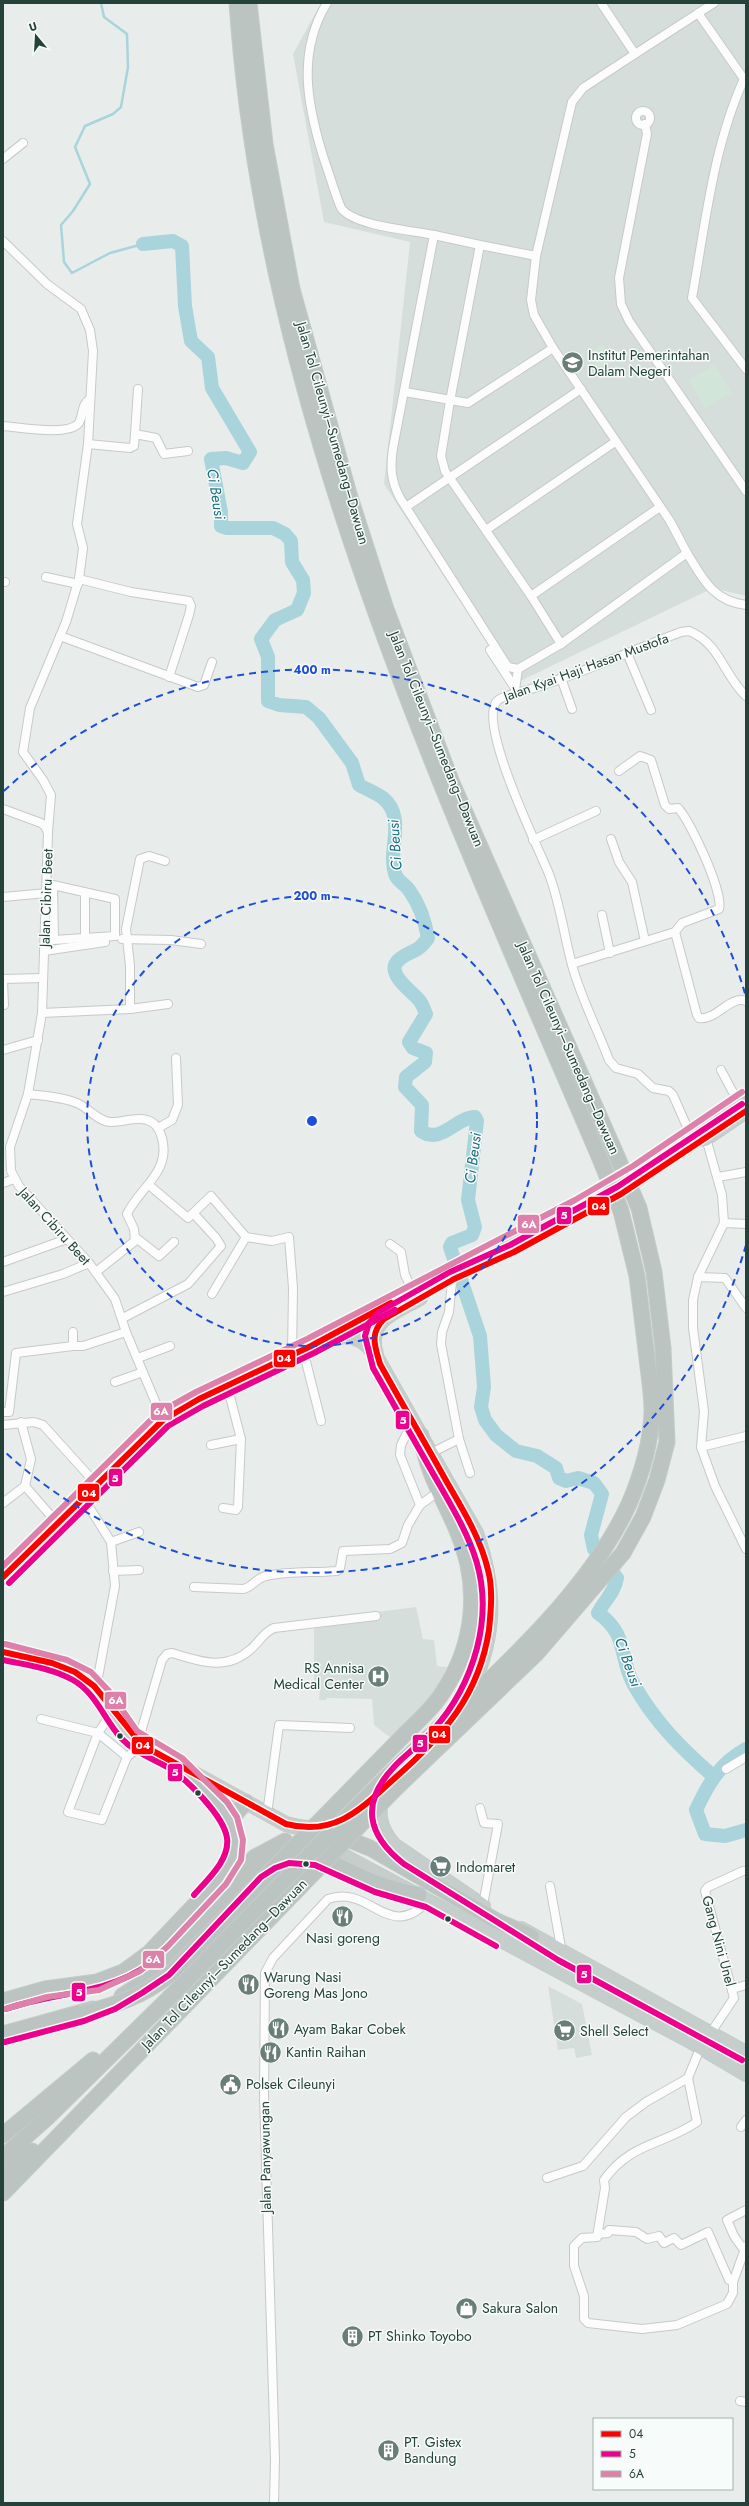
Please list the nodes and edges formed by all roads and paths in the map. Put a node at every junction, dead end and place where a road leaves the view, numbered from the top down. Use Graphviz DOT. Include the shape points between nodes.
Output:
graph roads {
  1 [pos="237,3"];
  2 [pos="249,3"];
  3 [pos="327,3"];
  4 [pos="601,3"];
  5 [pos="714,3"];
  6 [pos="698,13"];
  7 [pos="636,54"];
  8 [pos="645,124"];
  9 [pos="23,143"];
  10 [pos="3,159"];
  11 [pos="434,235"];
  12 [pos="3,241"];
  13 [pos="480,245"];
  14 [pos="536,256"];
  15 [pos="553,348"];
  16 [pos="746,369"];
  17 [pos="138,389"];
  18 [pos="581,389"];
  19 [pos="404,392"];
  20 [pos="90,400"];
  21 [pos="450,401"];
  22 [pos="3,426"];
  23 [pos="135,434"];
  24 [pos="615,442"];
  25 [pos="88,444"];
  26 [pos="188,451"];
  27 [pos="449,477"];
  28 [pos="746,491"];
  29 [pos="406,507"];
  30 [pos="660,507"];
  31 [pos="486,530"];
  32 [pos="687,553"];
  33 [pos="46,577"];
  34 [pos="78,582"];
  35 [pos="531,596"];
  36 [pos="746,605"];
  37 [pos="474,626"];
  38 [pos="60,636"];
  39 [pos="561,644"];
  40 [pos="627,653"];
  41 [pos="212,662"];
  42 [pos="518,669"];
  43 [pos="169,677"];
  44 [pos="561,678"];
  45 [pos="514,692"];
  46 [pos="746,696"];
  47 [pos="572,709"];
  48 [pos="651,710"];
  49 [pos="619,771"];
  50 [pos="3,809"];
  51 [pos="596,811"];
  52 [pos="48,833"];
  53 [pos="611,839"];
  54 [pos="533,840"];
  55 [pos="165,861"];
  56 [pos="46,893"];
  57 [pos="85,893"];
  58 [pos="3,897"];
  59 [pos="602,915"];
  60 [pos="675,932"];
  61 [pos="85,938"];
  62 [pos="126,938"];
  63 [pos="45,940"];
  64 [pos="54,940"];
  65 [pos="645,941"];
  66 [pos="201,944"];
  67 [pos="44,951"];
  68 [pos="610,953"];
  69 [pos="572,964"];
  70 [pos="43,978"];
  71 [pos="3,980"];
  72 [pos="746,1001"];
  73 [pos="168,1004"];
  74 [pos="4,1005"];
  75 [pos="130,1009"];
  76 [pos="42,1013"];
  77 [pos="38,1040"];
  78 [pos="3,1050"];
  79 [pos="176,1058"];
  80 [pos="721,1070"];
  81 [pos="28,1094"];
  82 [pos="744,1105"];
  83 [pos="158,1128"];
  84 [pos="691,1136"];
  85 [pos="706,1138"];
  86 [pos="746,1172"];
  87 [pos="718,1177"];
  88 [pos="14,1179"];
  89 [pos="3,1183"];
  90 [pos="149,1185"];
  91 [pos="194,1214"];
  92 [pos="724,1224"];
  93 [pos="746,1224"];
  94 [pos="135,1237"];
  95 [pos="246,1238"];
  96 [pos="67,1239"];
  97 [pos="174,1242"];
  98 [pos="390,1244"];
  99 [pos="3,1262"];
  100 [pos="89,1263"];
  101 [pos="466,1269"];
  102 [pos="96,1272"];
  103 [pos="698,1277"];
  104 [pos="451,1278"];
  105 [pos="3,1292"];
  106 [pos="413,1292"];
  107 [pos="212,1294"];
  108 [pos="746,1308"];
  109 [pos="122,1318"];
  110 [pos="73,1332"];
  111 [pos="126,1332"];
  112 [pos="73,1346"];
  113 [pos="170,1346"];
  114 [pos="298,1352"];
  115 [pos="138,1358"];
  116 [pos="380,1364"];
  117 [pos="143,1372"];
  118 [pos="115,1382"];
  119 [pos="227,1385"];
  120 [pos="3,1412"];
  121 [pos="163,1420"];
  122 [pos="320,1421"];
  123 [pos="413,1421"];
  124 [pos="21,1422"];
  125 [pos="3,1425"];
  126 [pos="421,1435"];
  127 [pos="746,1436"];
  128 [pos="241,1439"];
  129 [pos="459,1439"];
  130 [pos="210,1445"];
  131 [pos="701,1447"];
  132 [pos="431,1453"];
  133 [pos="470,1474"];
  134 [pos="25,1486"];
  135 [pos="98,1486"];
  136 [pos="438,1492"];
  137 [pos="84,1499"];
  138 [pos="3,1503"];
  139 [pos="420,1505"];
  140 [pos="223,1508"];
  141 [pos="58,1524"];
  142 [pos="746,1525"];
  143 [pos="738,1528"];
  144 [pos="139,1532"];
  145 [pos="111,1542"];
  146 [pos="746,1549"];
  147 [pos="139,1570"];
  148 [pos="113,1571"];
  149 [pos="3,1577"];
  150 [pos="194,1587"];
  151 [pos="376,1616"];
  152 [pos="3,1652"];
  153 [pos="96,1688"];
  154 [pos="113,1710"];
  155 [pos="41,1719"];
  156 [pos="350,1728"];
  157 [pos="98,1733"];
  158 [pos="140,1744"];
  159 [pos="127,1757"];
  160 [pos="746,1757"];
  161 [pos="177,1764"];
  162 [pos="726,1769"];
  163 [pos="391,1782"];
  164 [pos="246,1802"];
  165 [pos="480,1808"];
  166 [pos="267,1814"];
  167 [pos="230,1820"];
  168 [pos="286,1824"];
  169 [pos="345,1838"];
  170 [pos="285,1841"];
  171 [pos="743,1871"];
  172 [pos="223,1882"];
  173 [pos="550,1886"];
  174 [pos="424,1898"];
  175 [pos="483,1905"];
  176 [pos="531,1936"];
  177 [pos="562,1953"];
  178 [pos="746,1985"];
  179 [pos="68,1988"];
  180 [pos="732,1989"];
  181 [pos="175,1992"];
  182 [pos="3,2001"];
  183 [pos="3,2009"];
  184 [pos="81,2014"];
  185 [pos="3,2034"];
  186 [pos="710,2034"];
  187 [pos="701,2046"];
  188 [pos="746,2054"];
  189 [pos="746,2074"];
  190 [pos="688,2078"];
  191 [pos="3,2135"];
  192 [pos="3,2157"];
  193 [pos="547,2178"];
  194 [pos="6,2182"];
  195 [pos="746,2210"];
  196 [pos="598,2234"];
  197 [pos="745,2248"];
  198 [pos="733,2282"];
  199 [pos="274,2503"];
  1 -- 181 [label="highway, Jalan Tol Cileunyi–Sumedang–Dawuan, bridge" via="253,144 280,295 336,497 374,613 441,788 621,1211 637,1276 652,1410 639,1478 629,1504 609,1541 581,1579 526,1642 384,1780"];
  2 -- 194 [label="highway, Jalan Tol Cileunyi–Sumedang–Dawuan, bridge" via="265,144 292,289 363,537 386,609 452,783 639,1208 654,1272 663,1348 667,1442 657,1480 643,1517 623,1554 537,1653 394,1790 174,2017"];
  3 -- 11 [label="street" via="311,38 306,66 307,84 312,122 341,208 345,214 358,220"];
  4 -- 7 [label="street"];
  5 -- 6 [label="street"];
  6 -- 7 [label="street"];
  6 -- 16 [label="street" via="744,79 733,103 718,162 692,298"];
  7 -- 14 [label="street" via="583,88 572,102"];
  8 -- 28 [label="street" via="647,134 618,278 621,304 629,321"];
  9 -- 10 [label="street"];
  11 -- 13 [label="street"];
  11 -- 19 [label="street"];
  12 -- 20 [label="street" via="86,316 93,351"];
  13 -- 14 [label="street"];
  13 -- 21 [label="street"];
  14 -- 15 [label="street" via="531,300 534,315"];
  15 -- 18 [label="street"];
  15 -- 21 [label="street" via="476,400 460,403"];
  17 -- 23 [label="street"];
  18 -- 24 [label="street"];
  18 -- 27 [label="street"];
  19 -- 21 [label="street"];
  19 -- 29 [label="street" via="390,464 392,480"];
  20 -- 22 [label="street" via="84,404 80,422 72,428 50,431"];
  20 -- 25 [label="street"];
  21 -- 27 [label="street" via="441,456"];
  23 -- 25 [label="street" via="134,446 130,448"];
  23 -- 26 [label="street" via="156,438 163,454"];
  24 -- 30 [label="street"];
  24 -- 31 [label="street"];
  25 -- 34 [label="street" via="77,524 84,548"];
  27 -- 29 [label="street"];
  27 -- 31 [label="street"];
  29 -- 42 [label="street" via="494,647 508,667"];
  30 -- 32 [label="street"];
  30 -- 35 [label="street"];
  31 -- 35 [label="street"];
  32 -- 36 [label="street" via="705,584 715,594 735,604"];
  32 -- 39 [label="street"];
  33 -- 34 [label="street"];
  34 -- 38 [label="street"];
  34 -- 43 [label="street" via="189,601 189,615"];
  35 -- 39 [label="street"];
  37 -- 45 [label="street"];
  38 -- 43 [label="street"];
  38 -- 52 [label="street" via="30,708 23,752 51,795"];
  39 -- 42 [label="street"];
  40 -- 44 [label="street, Jalan Kyai Haji Hasan Mustofa"];
  40 -- 46 [label="street, Jalan Kyai Haji Hasan Mustofa" via="689,631 696,634 722,659 736,686"];
  40 -- 48 [label="street"];
  41 -- 43 [label="street" via="202,686 198,687"];
  42 -- 45 [label="street"];
  44 -- 45 [label="street, Jalan Kyai Haji Hasan Mustofa"];
  44 -- 47 [label="street"];
  45 -- 54 [label="street, Jalan Kyai Haji Hasan Mustofa" via="496,701 495,731 507,772"];
  49 -- 60 [label="street" via="640,756 651,760 665,805 669,809 678,808 682,812 696,837 718,892 719,909 682,923"];
  50 -- 52 [label="street, Jalan Cibiru Beet" via="41,823"];
  51 -- 54 [label="street"];
  52 -- 56 [label="street, Jalan Cibiru Beet"];
  53 -- 65 [label="street" via="619,862 632,882"];
  54 -- 69 [label="street, Jalan Kyai Haji Hasan Mustofa" via="550,875"];
  55 -- 62 [label="street" via="149,856 140,859"];
  56 -- 58 [label="street"];
  56 -- 63 [label="street, Jalan Cibiru Beet"];
  57 -- 61 [label="street"];
  57 -- 61 [label="street" via="115,899 116,934 113,937"];
  57 -- 64 [label="street" via="53,885"];
  59 -- 68 [label="street"];
  60 -- 65 [label="street"];
  60 -- 72 [label="street" via="699,1018 710,1016 739,1000"];
  61 -- 64 [label="street"];
  62 -- 66 [label="street"];
  62 -- 67 [label="street"];
  62 -- 75 [label="street" via="130,966"];
  63 -- 64 [label="street"];
  63 -- 67 [label="street, Jalan Cibiru Beet"];
  65 -- 68 [label="street"];
  67 -- 70 [label="street, Jalan Cibiru Beet"];
  68 -- 69 [label="street"];
  69 -- 84 [label="street, Jalan Kyai Haji Hasan Mustofa" via="578,987 612,1064 638,1074 654,1088 673,1094"];
  70 -- 71 [label="street"];
  70 -- 76 [label="street, Jalan Cibiru Beet"];
  71 -- 74 [label="street"];
  73 -- 75 [label="street"];
  75 -- 76 [label="street"];
  76 -- 77 [label="street, Jalan Cibiru Beet"];
  77 -- 78 [label="street"];
  77 -- 81 [label="street, Jalan Cibiru Beet"];
  79 -- 83 [label="street" via="178,1106 172,1120"];
  80 -- 82 [label="street"];
  81 -- 83 [label="street" via="78,1104 101,1120 147,1120"];
  81 -- 88 [label="street, Jalan Cibiru Beet" via="10,1147 10,1165"];
  82 -- 84 [label="highway"];
  82 -- 85 [label="highway"];
  83 -- 90 [label="street" via="163,1142 164,1158 162,1167"];
  84 -- 101 [label="highway" via="637,1173"];
  85 -- 87 [label="street"];
  85 -- 101 [label="highway" via="622,1194 514,1252"];
  86 -- 87 [label="street"];
  87 -- 92 [label="street"];
  88 -- 89 [label="street"];
  88 -- 96 [label="street, Jalan Cibiru Beet"];
  90 -- 91 [label="street" via="188,1218"];
  90 -- 94 [label="street" via="132,1204 127,1214"];
  91 -- 95 [label="street" via="211,1196"];
  91 -- 109 [label="street" via="221,1246 188,1284"];
  92 -- 93 [label="street"];
  92 -- 103 [label="street"];
  94 -- 97 [label="street" via="159,1256"];
  94 -- 102 [label="street" via="135,1241"];
  95 -- 107 [label="street"];
  95 -- 114 [label="street" via="261,1241 288,1238"];
  96 -- 99 [label="street"];
  96 -- 100 [label="street, Jalan Cibiru Beet"];
  98 -- 106 [label="street" via="401,1252 405,1275"];
  100 -- 102 [label="street, Jalan Cibiru Beet"];
  100 -- 105 [label="street" via="63,1274"];
  101 -- 104 [label="highway"];
  102 -- 109 [label="street, Jalan Cibiru Beet" via="115,1299"];
  103 -- 108 [label="street" via="725,1278"];
  103 -- 131 [label="street" via="692,1311 704,1411"];
  104 -- 106 [label="highway"];
  104 -- 116 [label="highway" via="390,1315 376,1327 373,1341"];
  104 -- 129 [label="street" via="449,1312 441,1344"];
  106 -- 114 [label="highway"];
  109 -- 111 [label="street, Jalan Cibiru Beet"];
  110 -- 112 [label="street"];
  111 -- 112 [label="street"];
  111 -- 115 [label="street, Jalan Cibiru Beet"];
  112 -- 120 [label="street" via="16,1353 9,1412"];
  113 -- 115 [label="street"];
  114 -- 116 [label="highway" via="330,1340 353,1336 365,1342"];
  114 -- 119 [label="highway"];
  114 -- 122 [label="street"];
  115 -- 117 [label="street, Jalan Cibiru Beet"];
  116 -- 123 [label="highway"];
  117 -- 118 [label="street"];
  117 -- 121 [label="street, Jalan Cibiru Beet"];
  119 -- 121 [label="highway"];
  119 -- 128 [label="street"];
  121 -- 135 [label="highway"];
  123 -- 126 [label="highway"];
  123 -- 139 [label="street" via="401,1445 400,1456"];
  124 -- 125 [label="street"];
  124 -- 134 [label="street" via="31,1459"];
  124 -- 135 [label="street" via="43,1425"];
  126 -- 132 [label="highway"];
  126 -- 136 [label="highway" via="427,1466"];
  127 -- 131 [label="street"];
  128 -- 130 [label="street"];
  128 -- 140 [label="street" via="238,1507 236,1510"];
  129 -- 132 [label="street"];
  129 -- 133 [label="street"];
  131 -- 143 [label="street" via="715,1486"];
  132 -- 163 [label="highway" via="476,1533 486,1562 491,1591 490,1625 474,1683 460,1710 440,1735"];
  134 -- 138 [label="street"];
  134 -- 141 [label="street"];
  135 -- 137 [label="highway"];
  136 -- 139 [label="street"];
  136 -- 184 [label="highway, bridge" via="468,1560 473,1589 471,1620 463,1654 441,1696 169,1975 129,2000"];
  137 -- 141 [label="highway"];
  137 -- 145 [label="street"];
  139 -- 150 [label="street" via="408,1525 402,1543 390,1549 343,1551 340,1568 337,1571 301,1571 266,1576 243,1589"];
  141 -- 149 [label="highway"];
  142 -- 143 [label="street"];
  143 -- 146 [label="street"];
  144 -- 145 [label="street"];
  145 -- 148 [label="street"];
  147 -- 148 [label="street"];
  148 -- 153 [label="street" via="114,1592"];
  151 -- 158 [label="street" via="274,1628 266,1632 247,1653 230,1661 206,1664 172,1653 167,1654 162,1660"];
  152 -- 153 [label="highway" via="74,1671"];
  153 -- 154 [label="highway"];
  154 -- 157 [label="street"];
  154 -- 158 [label="highway" via="131,1737"];
  155 -- 157 [label="street"];
  156 -- 166 [label="street" via="279,1725"];
  157 -- 159 [label="street"];
  157 -- 159 [label="street" via="68,1812 102,1820"];
  158 -- 159 [label="street"];
  158 -- 161 [label="highway"];
  160 -- 162 [label="street"];
  161 -- 164 [label="highway"];
  161 -- 167 [label="highway"];
  163 -- 168 [label="highway" via="342,1822 310,1829"];
  163 -- 175 [label="highway" via="382,1797 379,1816 385,1834 394,1845"];
  164 -- 166 [label="highway"];
  164 -- 167 [label="highway"];
  165 -- 175 [label="street" via="484,1823 498,1824"];
  166 -- 168 [label="highway"];
  167 -- 172 [label="highway" via="234,1830 235,1850"];
  168 -- 174 [label="highway"];
  169 -- 176 [label="highway" via="370,1848 497,1921"];
  170 -- 172 [label="highway" via="255,1857"];
  171 -- 180 [label="street, Gang Nini Unel" via="706,1888"];
  172 -- 179 [label="highway" via="149,1953 124,1972 97,1982"];
  173 -- 177 [label="street"];
  174 -- 184 [label="highway, bridge" via="379,1885 332,1862 304,1855 288,1855 274,1860 250,1877 163,1969 124,1995"];
  174 -- 187 [label="highway"];
  174 -- 199 [label="street, Jalan Panyawungan" via="421,1909 404,1918 391,1916 352,1896 339,1895 328,1899 273,1958 265,1973 263,2057 275,2454"];
  175 -- 176 [label="highway"];
  176 -- 177 [label="highway"];
  177 -- 186 [label="highway"];
  178 -- 180 [label="street"];
  179 -- 182 [label="highway" via="45,1989"];
  179 -- 183 [label="highway"];
  180 -- 186 [label="street, Gang Nini Unel" via="733,2002"];
  181 -- 191 [label="highway"];
  181 -- 192 [label="highway, Jalan Tol Cileunyi–Sumedang–Dawuan" via="47,2118"];
  184 -- 185 [label="highway"];
  186 -- 188 [label="highway"];
  187 -- 189 [label="highway"];
  187 -- 190 [label="street"];
  190 -- 193 [label="street" via="646,2102 626,2117 583,2166"];
  190 -- 196 [label="street" via="697,2122 636,2150 611,2169 604,2180"];
  195 -- 197 [label="street" via="727,2220 734,2236"];
  196 -- 198 [label="street" via="608,2233 609,2230 636,2232 647,2239 659,2236 664,2243 674,2238 681,2245 708,2232 729,2280"];
  196 -- 198 [label="street" via="597,2237 582,2238 574,2246 574,2266 584,2296 583,2313 588,2323 642,2329 677,2325 727,2304 733,2293"];
  197 -- 198 [label="street"];
}
